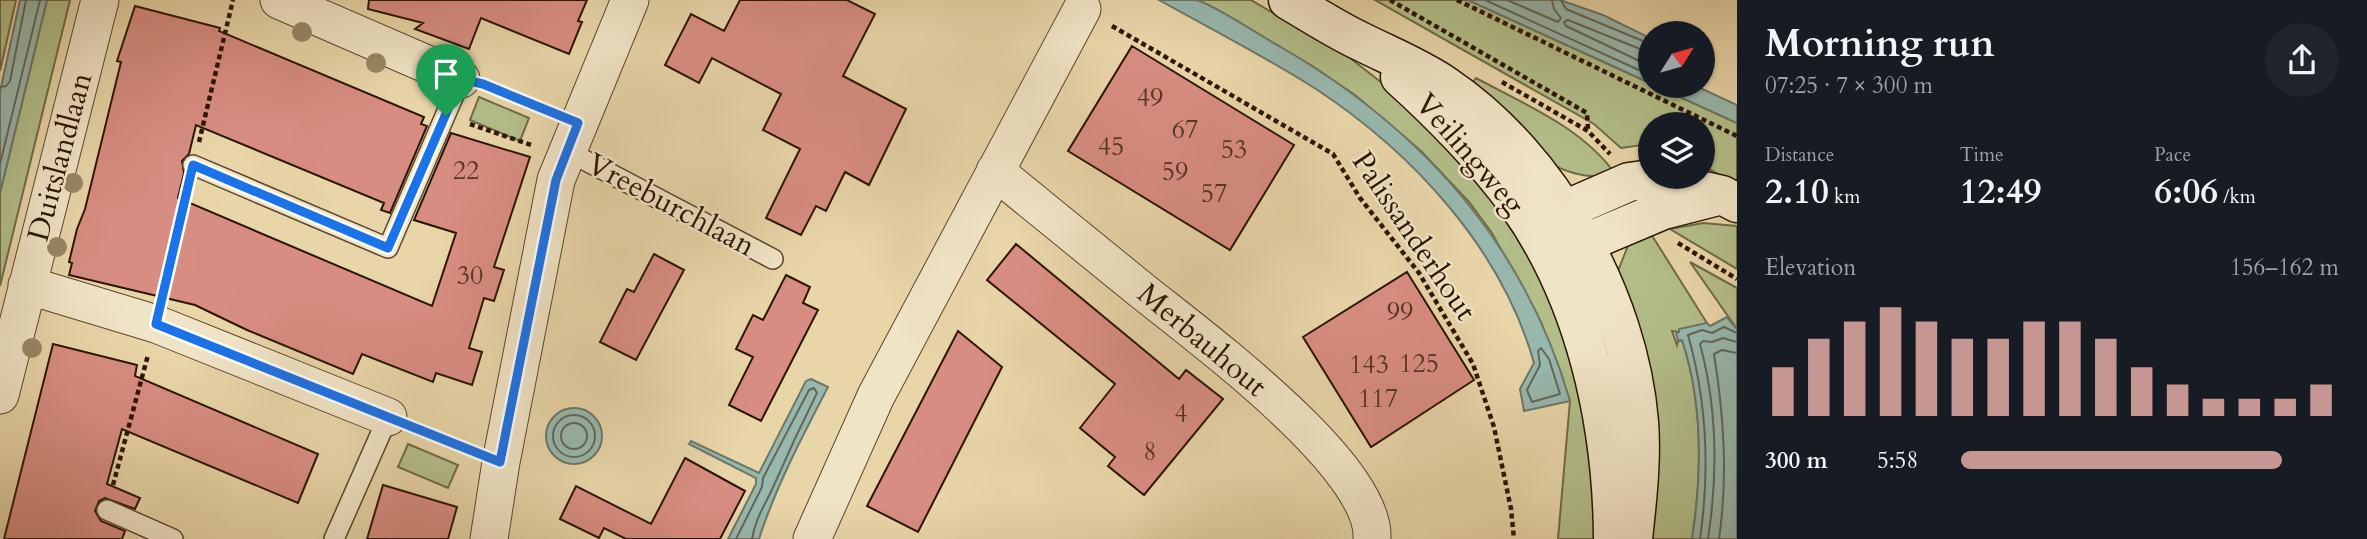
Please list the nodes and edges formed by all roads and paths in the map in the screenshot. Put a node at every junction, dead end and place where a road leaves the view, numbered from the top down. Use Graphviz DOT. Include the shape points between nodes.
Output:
graph roads {
  1 [pos="100,0"];
  2 [pos="233,0"];
  3 [pos="279,0"];
  4 [pos="630,0"];
  5 [pos="1288,0"];
  6 [pos="1390,0"];
  7 [pos="1457,0"];
  8 [pos="1082,9"];
  9 [pos="1359,41"];
  10 [pos="461,79"];
  11 [pos="446,116"];
  12 [pos="1588,131"];
  13 [pos="1737,136"];
  14 [pos="571,144"];
  15 [pos="193,165"];
  16 [pos="995,170"];
  17 [pos="1730,199"];
  18 [pos="1565,210"];
  19 [pos="1668,236"];
  20 [pos="1585,243"];
  21 [pos="1543,244"];
  22 [pos="773,259"];
  23 [pos="1737,279"];
  24 [pos="27,285"];
  25 [pos="156,324"];
  26 [pos="0,395"];
  27 [pos="388,417"];
  28 [pos="500,462"];
  29 [pos="107,510"];
  30 [pos="173,539"];
  31 [pos="334,539"];
  32 [pos="489,539"];
  33 [pos="812,539"];
  34 [pos="1372,539"];
  35 [pos="1514,539"];
  36 [pos="1613,539"];
  37 [pos="1633,539"];
  1 -- 24 [label="street, Duitslandlaan"];
  2 -- 15 [label="path"];
  3 -- 10 [label="street"];
  4 -- 14 [label="street, Vreeburchlaan"];
  5 -- 9 [label="main road, Veilingweg"];
  6 -- 12 [label="path" via="1587,113"];
  7 -- 13 [label="path"];
  8 -- 16 [label="street"];
  8 -- 35 [label="path, Palissanderhout" via="1333,154 1360,198 1419,272 1473,365 1494,427"];
  9 -- 18 [label="main road, Veilingweg" via="1447,87 1504,135"];
  9 -- 21 [label="main road, Veilingweg" via="1423,98 1495,177"];
  10 -- 11 [label="lane"];
  10 -- 14 [label="path" via="483,84"];
  11 -- 14 [label="path"];
  11 -- 15 [label="lane" via="388,248"];
  14 -- 22 [label="lane, Vreeburchlaan"];
  14 -- 28 [label="street, Vreeburchlaan" via="556,180"];
  15 -- 25 [label="path"];
  16 -- 33 [label="street" via="876,396"];
  16 -- 34 [label="street, Merbauhout" via="1261,386 1361,496"];
  17 -- 18 [label="main road, Veilingweg" via="1651,179 1629,182"];
  17 -- 20 [label="main road, Veilingweg" via="1663,210"];
  18 -- 20 [label="main road, Veilingweg"];
  18 -- 21 [label="main road"];
  19 -- 23 [label="path"];
  20 -- 21 [label="main road, Veilingweg"];
  20 -- 37 [label="main road" via="1630,362 1639,423"];
  21 -- 36 [label="main road" via="1594,372 1605,427"];
  24 -- 25 [label="street"];
  24 -- 26 [label="street, Duitslandlaan"];
  25 -- 27 [label="street"];
  25 -- 29 [label="path"];
  27 -- 28 [label="path"];
  27 -- 31 [label="lane"];
  28 -- 32 [label="street, Vreeburchlaan"];
  29 -- 30 [label="lane"];
}
